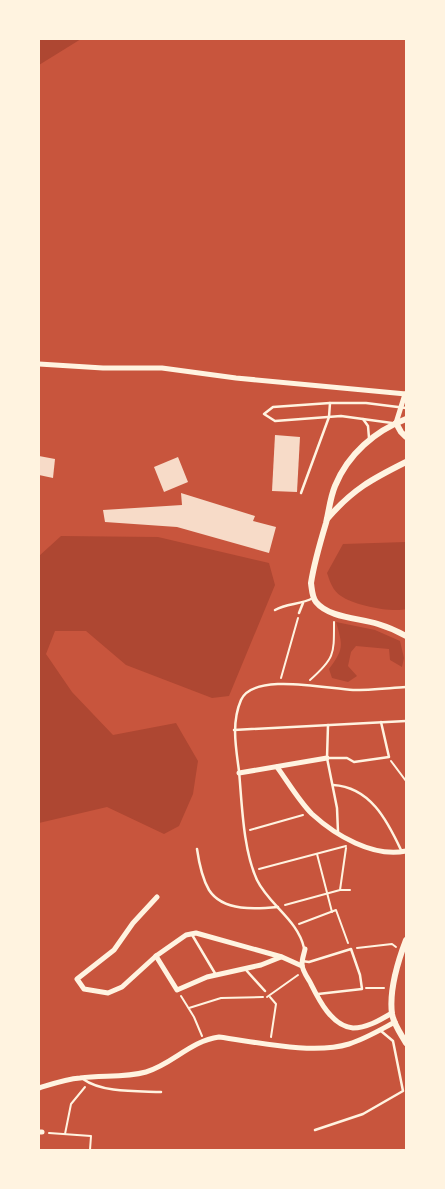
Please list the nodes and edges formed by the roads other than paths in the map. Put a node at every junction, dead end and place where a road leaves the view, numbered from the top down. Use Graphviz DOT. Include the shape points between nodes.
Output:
graph roads {
  1 [pos="39,364"];
  2 [pos="406,394"];
  3 [pos="330,403"];
  4 [pos="404,408"];
  5 [pos="329,417"];
  6 [pos="363,419"];
  7 [pos="406,419"];
  8 [pos="396,423"];
  9 [pos="406,437"];
  10 [pos="369,440"];
  11 [pos="406,462"];
  12 [pos="301,493"];
  13 [pos="326,520"];
  14 [pos="314,597"];
  15 [pos="303,603"];
  16 [pos="275,610"];
  17 [pos="299,613"];
  18 [pos="406,636"];
  19 [pos="406,687"];
  20 [pos="406,721"];
  21 [pos="381,722"];
  22 [pos="328,725"];
  23 [pos="234,730"];
  24 [pos="327,758"];
  25 [pos="277,768"];
  26 [pos="239,773"];
  27 [pos="333,785"];
  28 [pos="338,834"];
  29 [pos="197,850"];
  30 [pos="404,851"];
  31 [pos="157,897"];
  32 [pos="278,908"];
  33 [pos="191,933"];
  34 [pos="406,940"];
  35 [pos="305,949"];
  36 [pos="156,956"];
  37 [pos="282,957"];
  38 [pos="303,966"];
  39 [pos="245,968"];
  40 [pos="216,975"];
  41 [pos="265,991"];
  42 [pos="316,995"];
  43 [pos="392,1013"];
  44 [pos="395,1022"];
  45 [pos="380,1030"];
  46 [pos="406,1043"];
  47 [pos="82,1078"];
  48 [pos="39,1088"];
  49 [pos="161,1092"];
  50 [pos="315,1130"];
  1 -- 2 [label="street" via="81,368 162,368"];
  2 -- 4 [label="street"];
  3 -- 4 [label="lane"];
  3 -- 5 [label="lane"];
  3 -- 5 [label="lane" via="273,407 264,414 275,420"];
  4 -- 8 [label="street"];
  5 -- 6 [label="lane"];
  5 -- 12 [label="lane"];
  6 -- 8 [label="lane"];
  6 -- 10 [label="lane" via="370,430"];
  7 -- 8 [label="street"];
  8 -- 9 [label="street"];
  8 -- 10 [label="street"];
  10 -- 13 [label="street" via="338,479"];
  11 -- 13 [label="street" via="351,493"];
  13 -- 14 [label="street" via="312,574"];
  14 -- 15 [label="lane"];
  14 -- 18 [label="street" via="334,613 377,623"];
  15 -- 16 [label="lane" via="284,605"];
  15 -- 17 [label="lane"];
  19 -- 23 [label="lane" via="354,690 304,685 261,686 244,695"];
  20 -- 21 [label="lane"];
  21 -- 22 [label="lane"];
  21 -- 24 [label="lane" via="389,757 354,762 347,758"];
  22 -- 23 [label="lane"];
  22 -- 24 [label="lane"];
  23 -- 26 [label="lane"];
  24 -- 25 [label="street"];
  24 -- 27 [label="lane"];
  25 -- 26 [label="street"];
  25 -- 28 [label="street" via="312,813"];
  26 -- 32 [label="lane" via="253,870 265,893"];
  27 -- 28 [label="lane"];
  27 -- 30 [label="lane" via="349,787 376,806"];
  28 -- 30 [label="street" via="373,849"];
  29 -- 32 [label="lane" via="200,868 210,891 221,901 238,907"];
  31 -- 36 [label="street" via="114,950 77,979 84,989 113,992"];
  32 -- 35 [label="lane" via="294,926"];
  33 -- 36 [label="street"];
  33 -- 37 [label="street"];
  33 -- 40 [label="lane"];
  34 -- 43 [label="street" via="393,988"];
  35 -- 38 [label="street"];
  36 -- 40 [label="street" via="177,990"];
  37 -- 38 [label="street"];
  37 -- 39 [label="street"];
  38 -- 42 [label="street"];
  38 -- 42 [label="lane" via="351,949 362,988"];
  39 -- 40 [label="street"];
  39 -- 41 [label="lane"];
  42 -- 43 [label="street" via="336,1020 351,1028 367,1026"];
  43 -- 44 [label="street"];
  44 -- 45 [label="street"];
  44 -- 46 [label="street"];
  45 -- 47 [label="street" via="347,1045 328,1048 219,1037 203,1040 147,1072"];
  45 -- 50 [label="lane" via="393,1040 404,1091 363,1114"];
  47 -- 48 [label="street"];
  47 -- 49 [label="lane" via="102,1088"];
}
